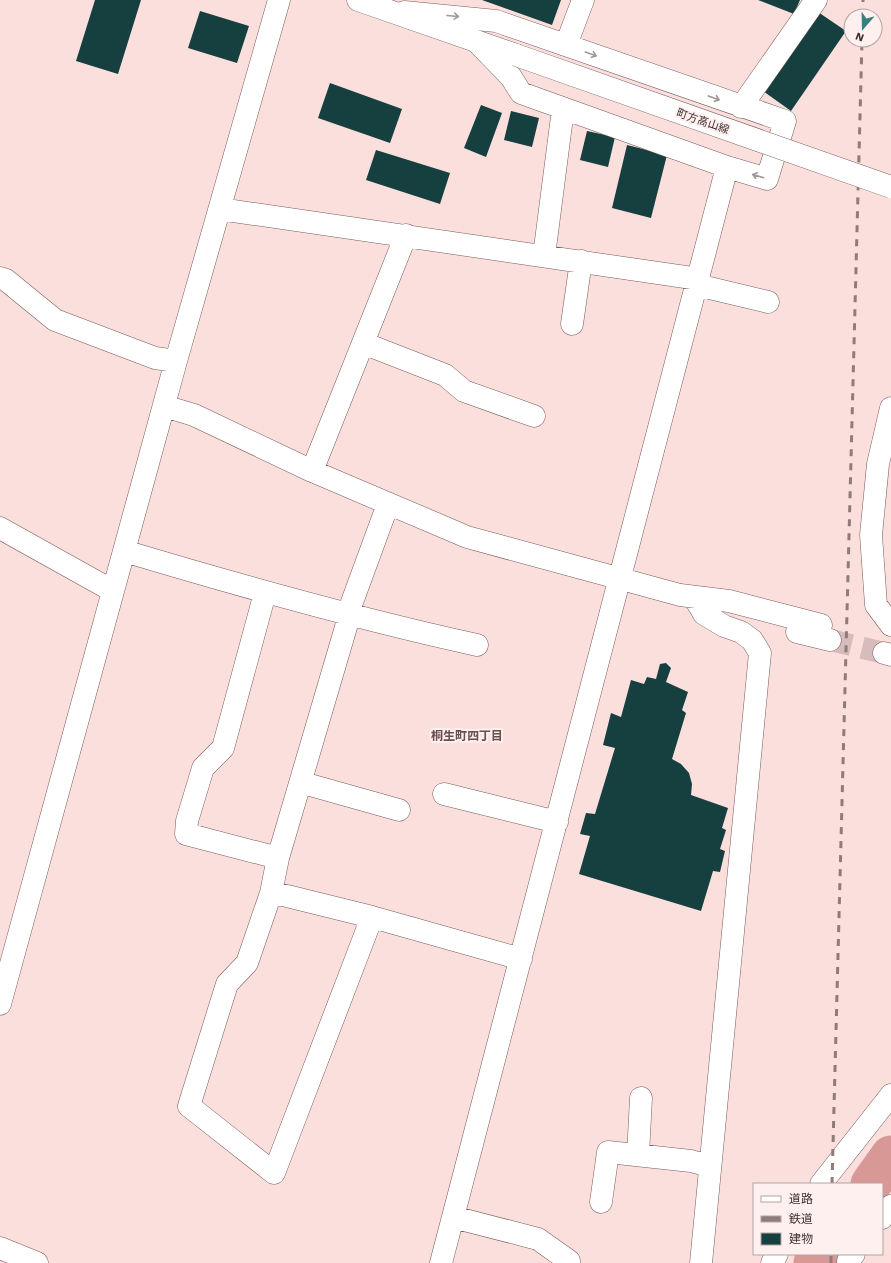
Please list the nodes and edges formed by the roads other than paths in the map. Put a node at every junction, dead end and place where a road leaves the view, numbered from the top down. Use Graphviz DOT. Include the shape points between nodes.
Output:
graph roads {
  1 [pos="279,0"];
  2 [pos="358,0"];
  3 [pos="583,0"];
  4 [pos="816,0"];
  5 [pos="387,10"];
  6 [pos="477,42"];
  7 [pos="566,45"];
  8 [pos="741,107"];
  9 [pos="564,108"];
  10 [pos="727,167"];
  11 [pos="891,187"];
  12 [pos="220,208"];
  13 [pos="406,235"];
  14 [pos="544,256"];
  15 [pos="581,261"];
  16 [pos="0,278"];
  17 [pos="698,282"];
  18 [pos="768,302"];
  19 [pos="572,324"];
  20 [pos="363,343"];
  21 [pos="176,361"];
  22 [pos="164,406"];
  23 [pos="891,408"];
  24 [pos="534,416"];
  25 [pos="312,471"];
  26 [pos="388,504"];
  27 [pos="0,528"];
  28 [pos="124,551"];
  29 [pos="621,579"];
  30 [pos="113,591"];
  31 [pos="265,593"];
  32 [pos="696,601"];
  33 [pos="348,613"];
  34 [pos="891,625"];
  35 [pos="826,633"];
  36 [pos="477,645"];
  37 [pos="300,784"];
  38 [pos="444,794"];
  39 [pos="399,810"];
  40 [pos="557,822"];
  41 [pos="278,858"];
  42 [pos="271,893"];
  43 [pos="372,917"];
  44 [pos="521,959"];
  45 [pos="0,1004"];
  46 [pos="891,1095"];
  47 [pos="641,1098"];
  48 [pos="638,1155"];
  49 [pos="710,1166"];
  50 [pos="822,1183"];
  51 [pos="601,1202"];
  52 [pos="891,1206"];
  53 [pos="453,1217"];
  54 [pos="883,1217"];
  55 [pos="0,1248"];
  56 [pos="568,1261"];
  57 [pos="36,1263"];
  58 [pos="441,1263"];
  59 [pos="700,1263"];
  1 -- 12 [label="street"];
  2 -- 5 [label="street"];
  3 -- 7 [label="street"];
  4 -- 8 [label="street"];
  5 -- 6 [label="street"];
  5 -- 7 [label="street, one-way" via="496,20"];
  6 -- 9 [label="street" via="511,77 521,94"];
  6 -- 11 [label="street, 町方高山線, bridge"];
  7 -- 8 [label="street, one-way"];
  8 -- 10 [label="street, one-way" via="785,122 767,178"];
  9 -- 10 [label="street"];
  9 -- 14 [label="street"];
  10 -- 17 [label="street"];
  12 -- 13 [label="street"];
  12 -- 21 [label="street"];
  13 -- 14 [label="street"];
  13 -- 20 [label="street"];
  14 -- 15 [label="street"];
  15 -- 17 [label="street"];
  15 -- 19 [label="street"];
  16 -- 21 [label="street" via="6,280 55,320 155,358"];
  17 -- 18 [label="street"];
  17 -- 29 [label="street"];
  20 -- 24 [label="street" via="445,375 464,391"];
  20 -- 25 [label="street"];
  21 -- 22 [label="street"];
  22 -- 25 [label="street" via="194,415"];
  22 -- 28 [label="street"];
  23 -- 34 [label="street" via="878,464 871,535 876,605"];
  25 -- 26 [label="street"];
  26 -- 29 [label="street" via="467,537"];
  26 -- 33 [label="street"];
  27 -- 30 [label="street"];
  28 -- 30 [label="street"];
  28 -- 31 [label="street"];
  29 -- 32 [label="street"];
  29 -- 40 [label="street"];
  30 -- 45 [label="street"];
  31 -- 33 [label="street"];
  31 -- 41 [label="street" via="223,748 203,768 187,821 186,834"];
  32 -- 35 [label="street" via="729,601"];
  32 -- 49 [label="street" via="704,614 741,632 752,640 760,652"];
  33 -- 36 [label="street" via="416,632"];
  33 -- 37 [label="street"];
  37 -- 39 [label="street"];
  37 -- 41 [label="street"];
  38 -- 40 [label="street"];
  40 -- 44 [label="street"];
  41 -- 42 [label="street"];
  42 -- 43 [label="street"];
  42 -- 43 [label="street" via="247,963 227,984 189,1106 274,1173"];
  43 -- 44 [label="street"];
  44 -- 53 [label="street"];
  46 -- 50 [label="street"];
  47 -- 48 [label="street"];
  48 -- 49 [label="street" via="691,1161"];
  48 -- 51 [label="street" via="608,1152"];
  49 -- 59 [label="street"];
  52 -- 54 [label="street"];
  53 -- 56 [label="street" via="538,1239"];
  53 -- 58 [label="street"];
  55 -- 57 [label="street"];
}
